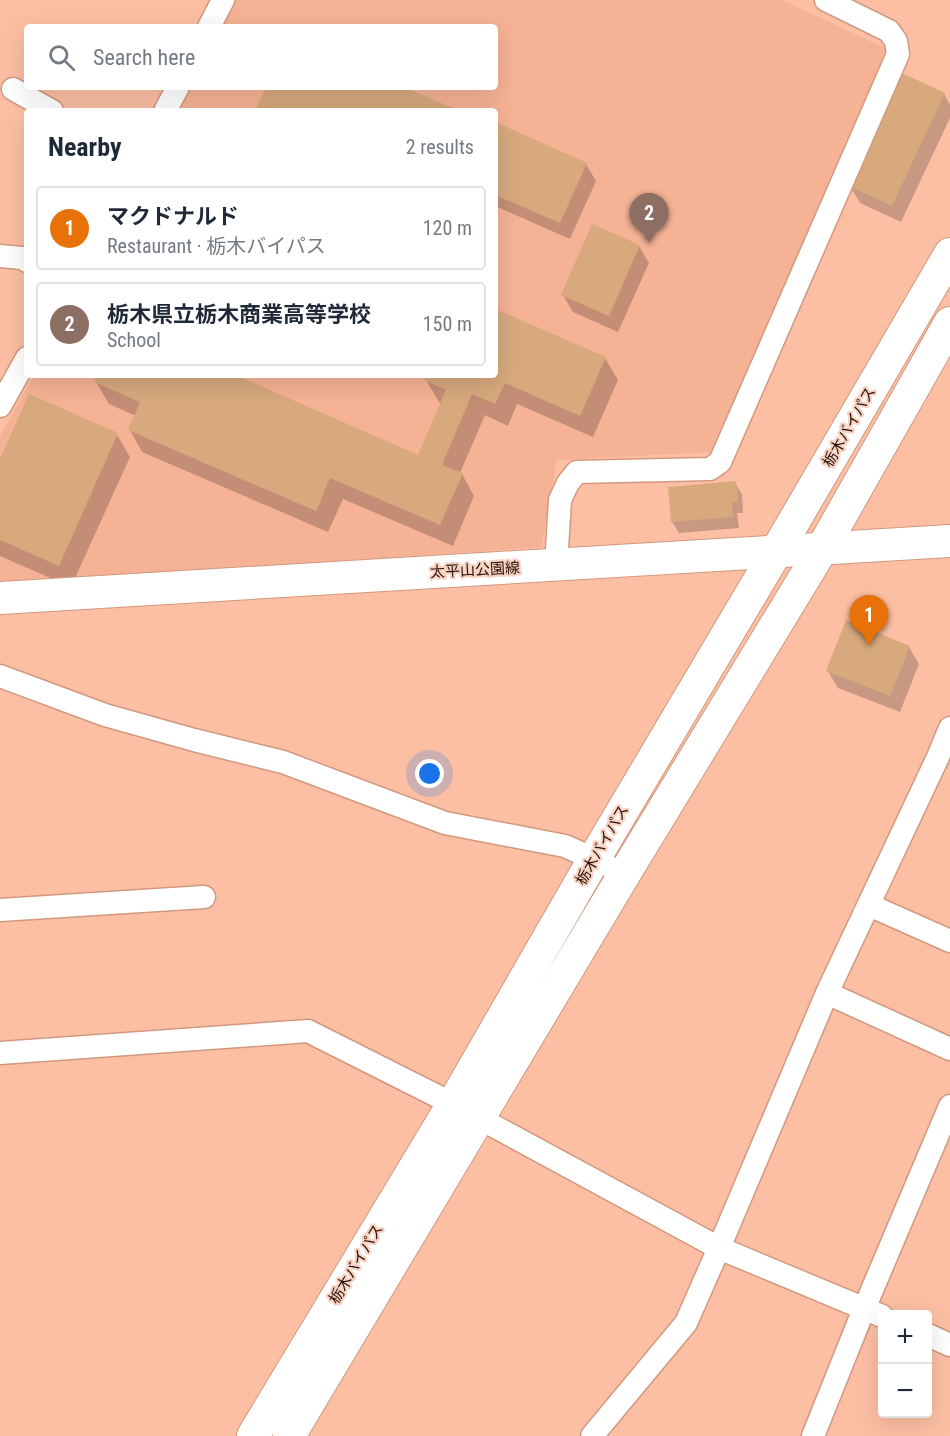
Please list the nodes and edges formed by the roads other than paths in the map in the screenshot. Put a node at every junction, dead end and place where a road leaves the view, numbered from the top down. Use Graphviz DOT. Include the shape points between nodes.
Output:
graph roads {
  1 [pos="223,0"];
  2 [pos="826,0"];
  3 [pos="211,24"];
  4 [pos="13,89"];
  5 [pos="176,90"];
  6 [pos="47,108"];
  7 [pos="167,108"];
  8 [pos="950,254"];
  9 [pos="0,256"];
  10 [pos="24,259"];
  11 [pos="950,323"];
  12 [pos="24,363"];
  13 [pos="0,406"];
  14 [pos="950,541"];
  15 [pos="822,549"];
  16 [pos="776,552"];
  17 [pos="556,565"];
  18 [pos="0,598"];
  19 [pos="0,676"];
  20 [pos="950,728"];
  21 [pos="944,759"];
  22 [pos="594,859"];
  23 [pos="625,873"];
  24 [pos="204,897"];
  25 [pos="869,905"];
  26 [pos="0,910"];
  27 [pos="950,941"];
  28 [pos="827,993"];
  29 [pos="950,1049"];
  30 [pos="0,1053"];
  31 [pos="950,1106"];
  32 [pos="466,1112"];
  33 [pos="719,1248"];
  34 [pos="873,1312"];
  35 [pos="932,1337"];
  36 [pos="950,1345"];
  37 [pos="253,1436"];
  38 [pos="289,1436"];
  39 [pos="592,1436"];
  40 [pos="813,1436"];
  1 -- 3 [label="street"];
  2 -- 17 [label="street" via="890,31 898,54 720,462 710,469 577,472 560,500"];
  4 -- 6 [label="street"];
  5 -- 7 [label="street"];
  8 -- 16 [label="main road, 栃木バイパス"];
  9 -- 10 [label="street"];
  11 -- 15 [label="main road, 栃木バイパス"];
  12 -- 13 [label="street"];
  14 -- 15 [label="main road, 太平山公園線"];
  15 -- 16 [label="main road, 太平山公園線"];
  15 -- 23 [label="main road, 栃木バイパス"];
  16 -- 17 [label="main road, 太平山公園線"];
  16 -- 22 [label="main road, 栃木バイパス"];
  17 -- 18 [label="main road, 太平山公園線"];
  19 -- 22 [label="street" via="105,715 283,762 445,823 565,846"];
  20 -- 21 [label="street"];
  21 -- 25 [label="street"];
  22 -- 23 [label="street"];
  22 -- 32 [label="main road, 栃木バイパス"];
  23 -- 32 [label="main road, 栃木バイパス"];
  24 -- 26 [label="street"];
  25 -- 27 [label="street"];
  25 -- 28 [label="street"];
  28 -- 29 [label="street"];
  28 -- 33 [label="street"];
  30 -- 32 [label="street" via="308,1031"];
  31 -- 34 [label="street"];
  32 -- 33 [label="street"];
  32 -- 37 [label="main road, 栃木バイパス"];
  32 -- 38 [label="main road, 栃木バイパス"];
  33 -- 34 [label="street"];
  33 -- 39 [label="street" via="686,1323"];
  34 -- 40 [label="street"];
  35 -- 36 [label="street"];
}
